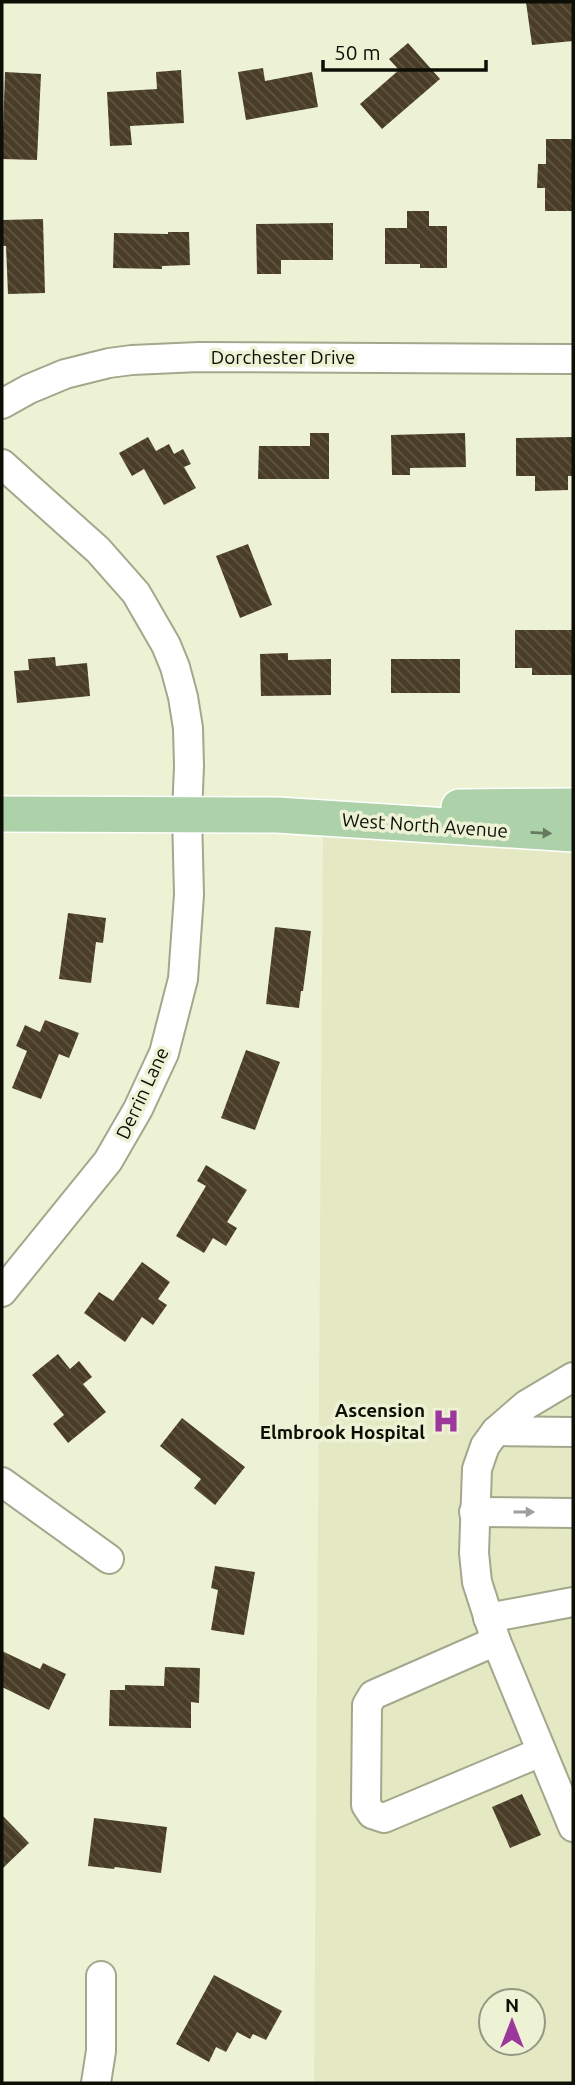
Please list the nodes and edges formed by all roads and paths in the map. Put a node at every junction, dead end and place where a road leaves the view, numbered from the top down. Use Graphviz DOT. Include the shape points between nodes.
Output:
graph roads {
  1 [pos="573,359"];
  2 [pos="2,404"];
  3 [pos="2,464"];
  4 [pos="573,806"];
  5 [pos="2,814"];
  6 [pos="187,814"];
  7 [pos="277,815"];
  8 [pos="573,835"];
  9 [pos="2,1292"];
  10 [pos="573,1377"];
  11 [pos="496,1431"];
  12 [pos="573,1432"];
  13 [pos="2,1482"];
  14 [pos="474,1512"];
  15 [pos="573,1513"];
  16 [pos="110,1559"];
  17 [pos="573,1602"];
  18 [pos="492,1629"];
  19 [pos="541,1752"];
  20 [pos="573,1827"];
  21 [pos="101,1976"];
  22 [pos="96,2083"];
  1 -- 2 [label="street, Dorchester Drive" via="132,360 65,374"];
  3 -- 6 [label="street, Derrin Lane" via="98,551 136,593 166,645 188,728"];
  4 -- 7 [label="main road, West North Avenue"];
  5 -- 6 [label="main road, West North Avenue"];
  6 -- 7 [label="main road, West North Avenue"];
  6 -- 9 [label="street, Derrin Lane" via="189,895 183,979 164,1053 108,1161"];
  7 -- 8 [label="main road, West North Avenue, one-way"];
  10 -- 11 [label="street" via="526,1405"];
  11 -- 12 [label="street"];
  11 -- 14 [label="street" via="477,1469"];
  13 -- 16 [label="street"];
  14 -- 15 [label="street, one-way"];
  14 -- 18 [label="street" via="477,1582"];
  17 -- 18 [label="street"];
  18 -- 19 [label="street"];
  18 -- 19 [label="street" via="373,1695 367,1705 366,1805 372,1814 384,1818"];
  19 -- 20 [label="street"];
  21 -- 22 [label="street" via="101,2051"];
}
